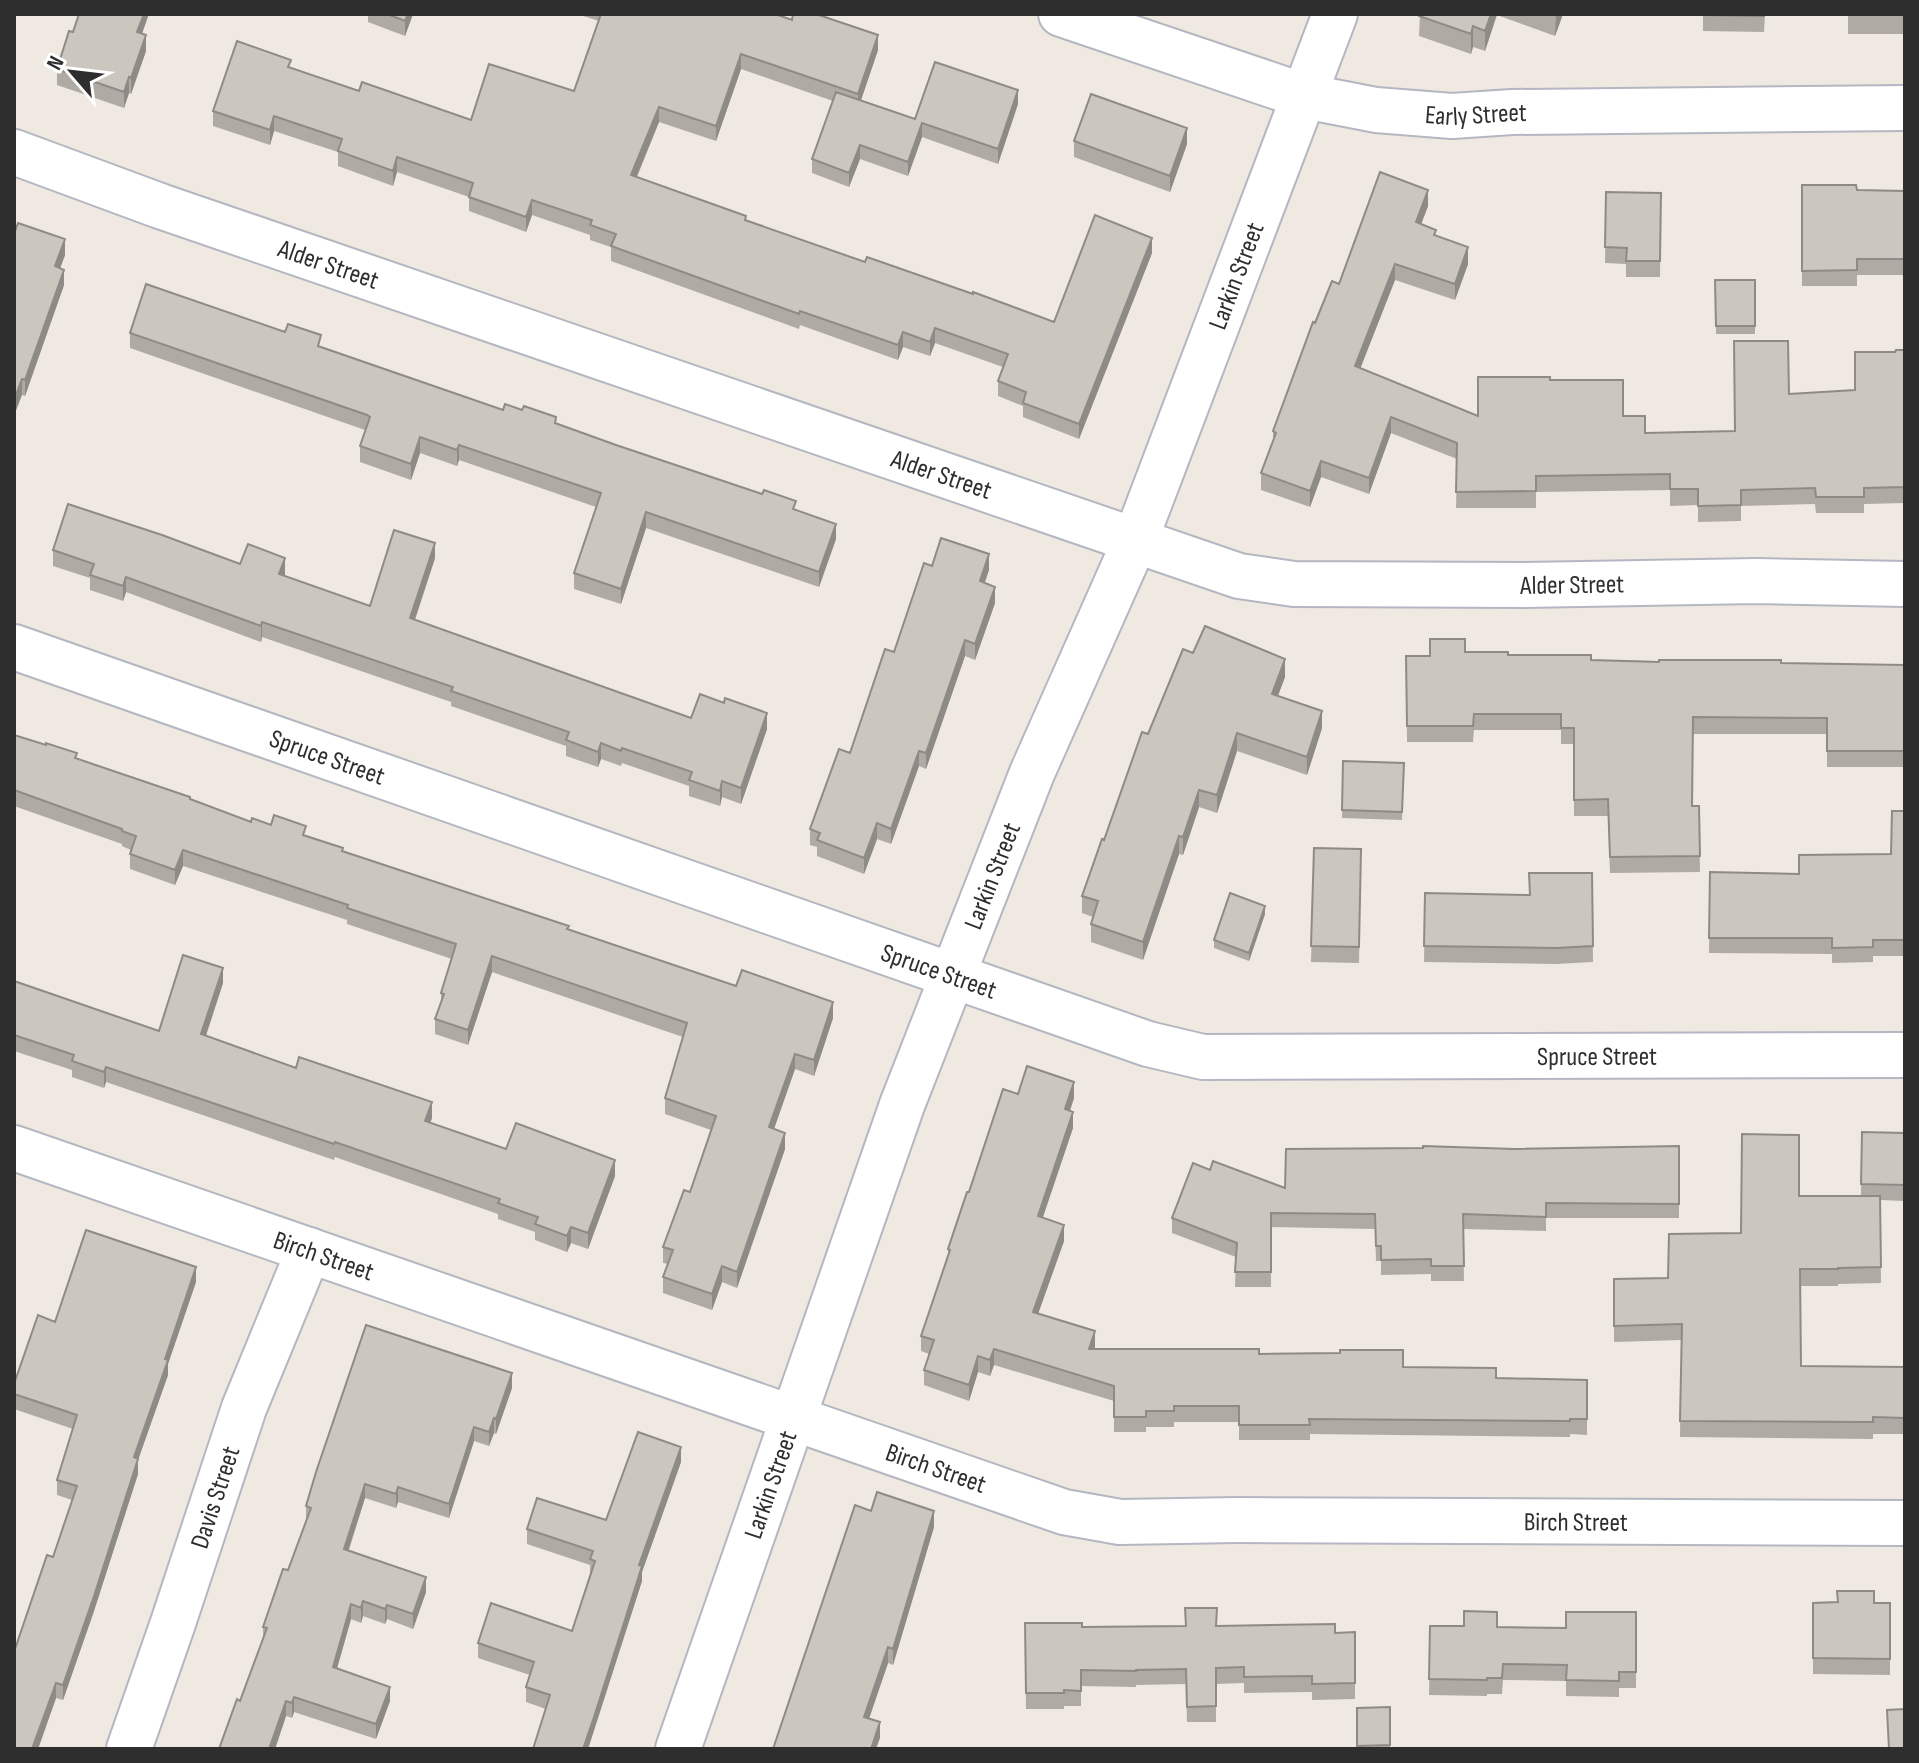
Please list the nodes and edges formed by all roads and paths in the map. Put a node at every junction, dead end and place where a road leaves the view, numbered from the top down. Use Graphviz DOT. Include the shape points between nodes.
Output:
graph roads {
  1 [pos="1061,14"];
  2 [pos="1335,14"];
  3 [pos="1304,96"];
  4 [pos="1905,108"];
  5 [pos="14,152"];
  6 [pos="1135,541"];
  7 [pos="1905,584"];
  8 [pos="14,647"];
  9 [pos="952,976"];
  10 [pos="1905,1055"];
  11 [pos="14,1148"];
  12 [pos="309,1250"];
  13 [pos="792,1418"];
  14 [pos="1905,1523"];
  15 [pos="129,1749"];
  16 [pos="678,1749"];
  1 -- 3 [label="street, Early Street"];
  2 -- 3 [label="street, Larkin Street"];
  3 -- 4 [label="street, Early Street" via="1376,110 1452,116"];
  3 -- 6 [label="street, Larkin Street"];
  5 -- 6 [label="street, Alder Street"];
  6 -- 7 [label="street, Alder Street" via="1239,576 1294,584"];
  6 -- 9 [label="street, Larkin Street" via="1032,773"];
  8 -- 9 [label="street, Spruce Street"];
  9 -- 10 [label="street, Spruce Street" via="1148,1044 1203,1057"];
  9 -- 13 [label="street, Larkin Street"];
  11 -- 12 [label="street, Birch Street"];
  12 -- 13 [label="street, Birch Street"];
  12 -- 15 [label="street, Davis Street" via="244,1408"];
  13 -- 14 [label="street, Birch Street" via="1064,1512 1120,1522"];
  13 -- 16 [label="street, Larkin Street"];
}
